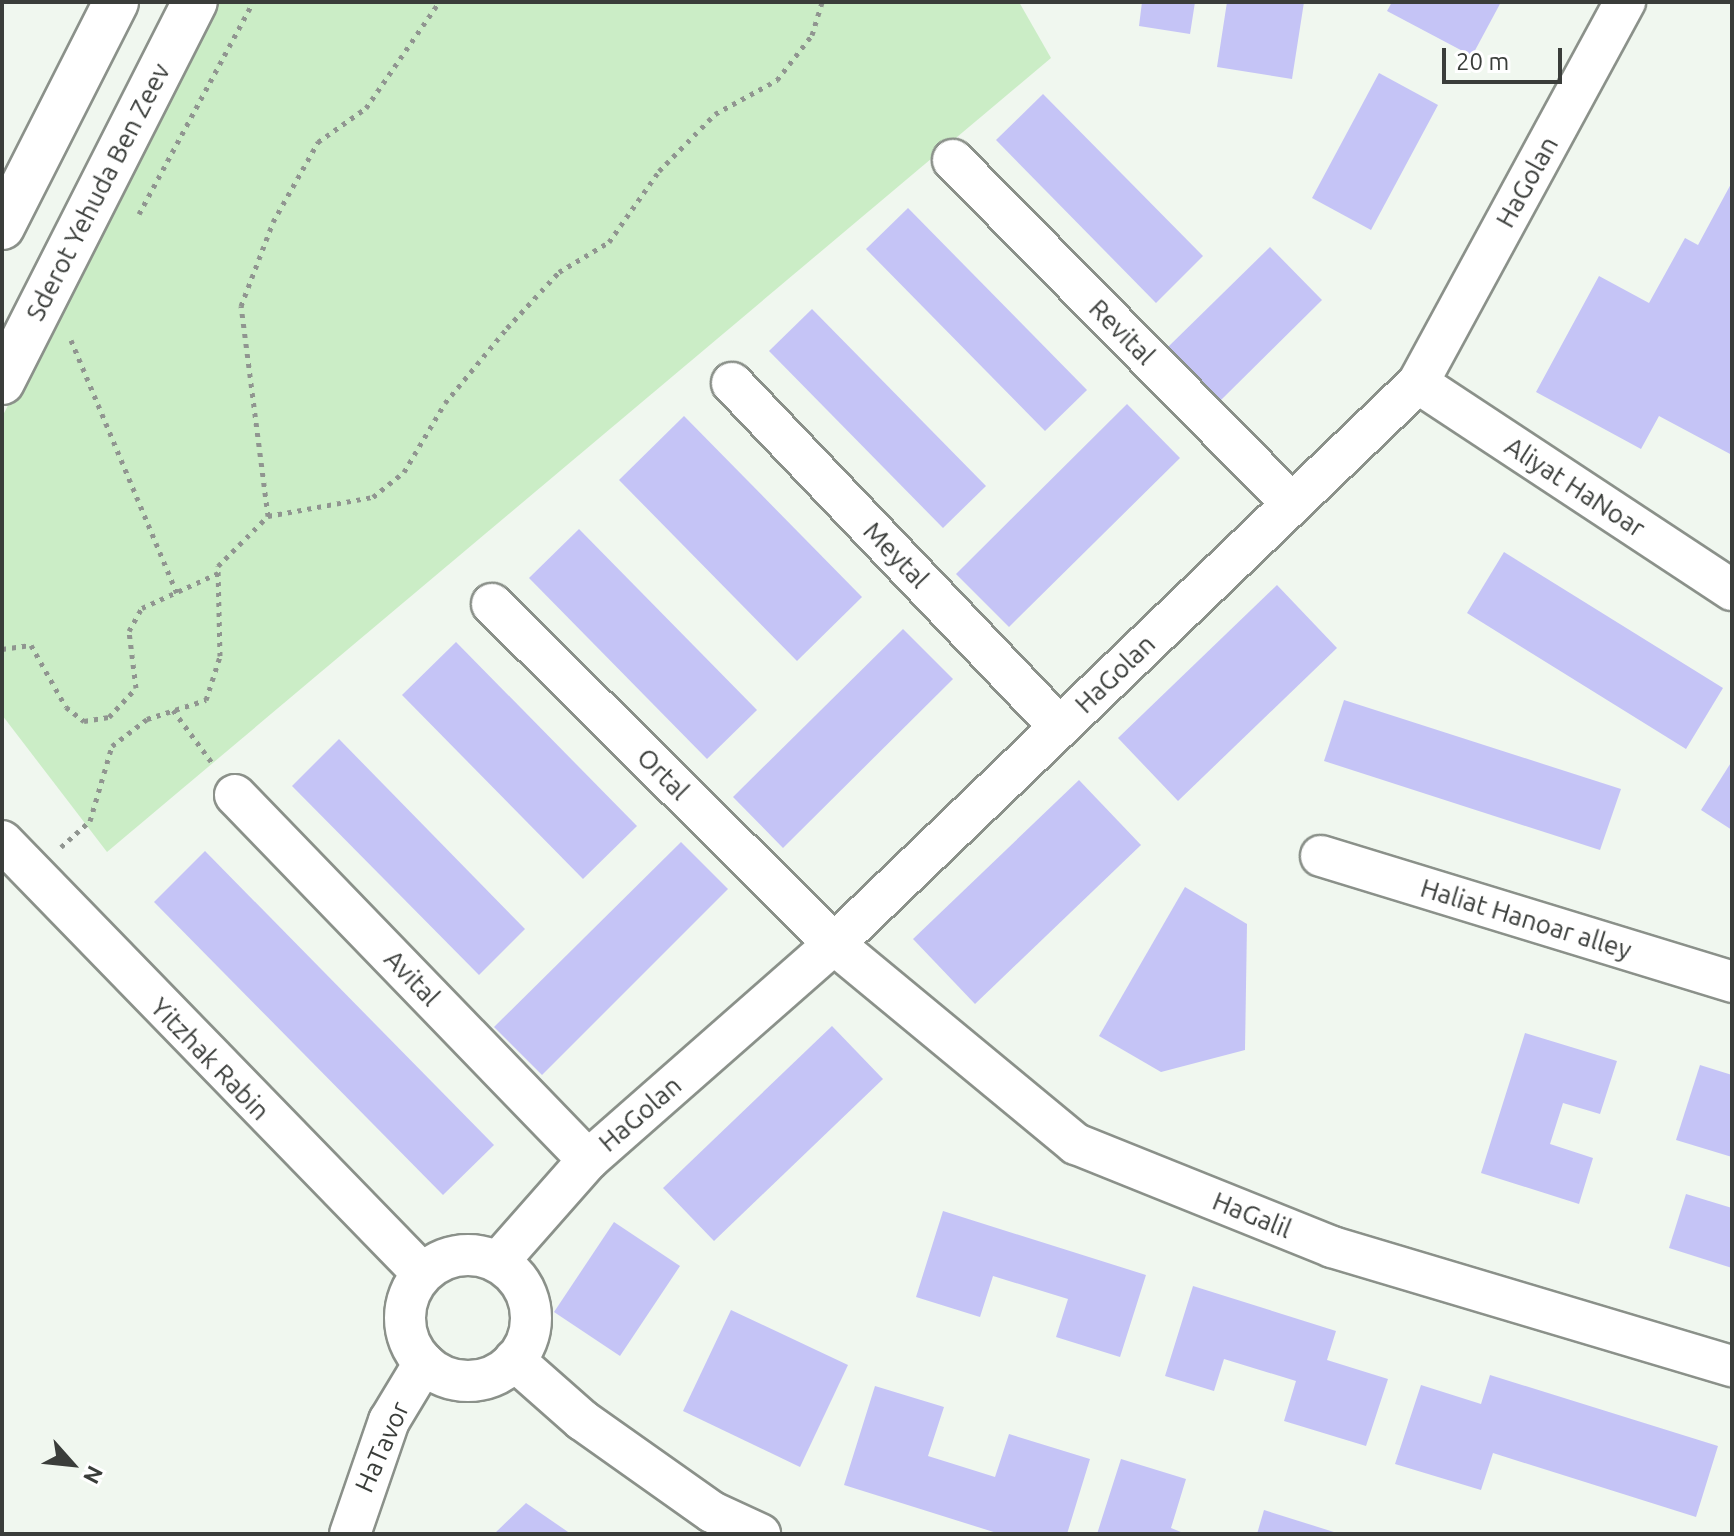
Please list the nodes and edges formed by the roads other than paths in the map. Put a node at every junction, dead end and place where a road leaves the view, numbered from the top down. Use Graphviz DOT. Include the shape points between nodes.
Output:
graph roads {
  1 [pos="116,2"];
  2 [pos="195,2"];
  3 [pos="1625,2"];
  4 [pos="953,160"];
  5 [pos="2,227"];
  6 [pos="2,382"];
  7 [pos="732,383"];
  8 [pos="1418,383"];
  9 [pos="1292,504"];
  10 [pos="1732,590"];
  11 [pos="492,604"];
  12 [pos="1060,727"];
  13 [pos="235,795"];
  14 [pos="15,855"];
  15 [pos="1321,856"];
  16 [pos="834,944"];
  17 [pos="1732,982"];
  18 [pos="588,1160"];
  19 [pos="498,1262"];
  20 [pos="422,1273"];
  21 [pos="514,1360"];
  22 [pos="424,1363"];
  23 [pos="1732,1366"];
  24 [pos="350,1534"];
  25 [pos="760,1534"];
  1 -- 5 [label="main road"];
  2 -- 6 [label="main road, Sderot Yehuda Ben Zeev"];
  3 -- 8 [label="street, HaGolan"];
  4 -- 9 [label="street, Revital"];
  7 -- 12 [label="street, Meytal"];
  8 -- 9 [label="street, HaGolan"];
  8 -- 10 [label="street, Aliyat HaNoar"];
  9 -- 12 [label="street, HaGolan"];
  11 -- 16 [label="street, Ortal"];
  12 -- 16 [label="street, HaGolan"];
  13 -- 18 [label="street, Avital"];
  14 -- 20 [label="street, Yitzhak Rabin"];
  15 -- 17 [label="street, Haliat Hanoar alley"];
  16 -- 18 [label="street, HaGolan"];
  16 -- 23 [label="street, HaGalil" via="1076,1144 1332,1247"];
  18 -- 19 [label="street, HaGolan"];
  19 -- 20 [label="street" via="459,1256"];
  19 -- 21 [label="street" via="521,1284 531,1315"];
  20 -- 22 [label="street" via="408,1299 405,1329"];
  21 -- 22 [label="street" via="467,1381"];
  21 -- 25 [label="street" via="582,1420 712,1512"];
  22 -- 24 [label="street, HaTavor" via="389,1421"];
}
